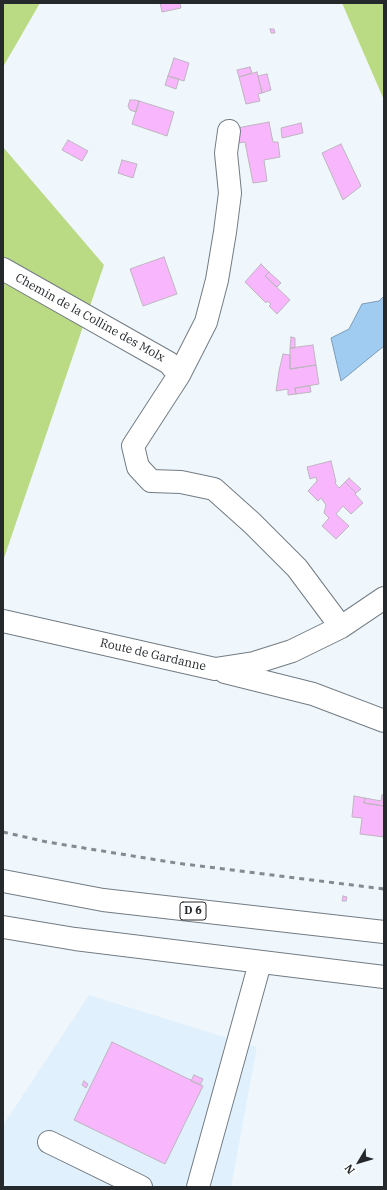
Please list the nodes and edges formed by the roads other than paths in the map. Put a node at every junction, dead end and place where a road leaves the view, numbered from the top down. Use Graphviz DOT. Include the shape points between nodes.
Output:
graph roads {
  1 [pos="229,131"];
  2 [pos="3,269"];
  3 [pos="179,375"];
  4 [pos="384,598"];
  5 [pos="3,621"];
  6 [pos="341,627"];
  7 [pos="215,669"];
  8 [pos="384,721"];
  9 [pos="3,881"];
  10 [pos="3,927"];
  11 [pos="384,932"];
  12 [pos="260,963"];
  13 [pos="384,977"];
  14 [pos="49,1142"];
  15 [pos="141,1187"];
  16 [pos="198,1187"];
  1 -- 3 [label="main road" via="226,153 230,193 217,280 206,322"];
  2 -- 3 [label="main road, Chemin de la Colline des Molx" via="170,363"];
  3 -- 6 [label="main road" via="133,446 138,467 151,481 181,482 214,489 297,568"];
  4 -- 6 [label="main road, Route de Gardanne"];
  5 -- 7 [label="main road, Route de Gardanne"];
  6 -- 7 [label="main road, Route de Gardanne" via="292,651 254,664"];
  7 -- 8 [label="main road" via="312,694"];
  9 -- 11 [label="main road, D 6" via="103,900"];
  10 -- 12 [label="main road"];
  12 -- 13 [label="main road"];
  12 -- 16 [label="main road"];
  14 -- 15 [label="main road"];
}
